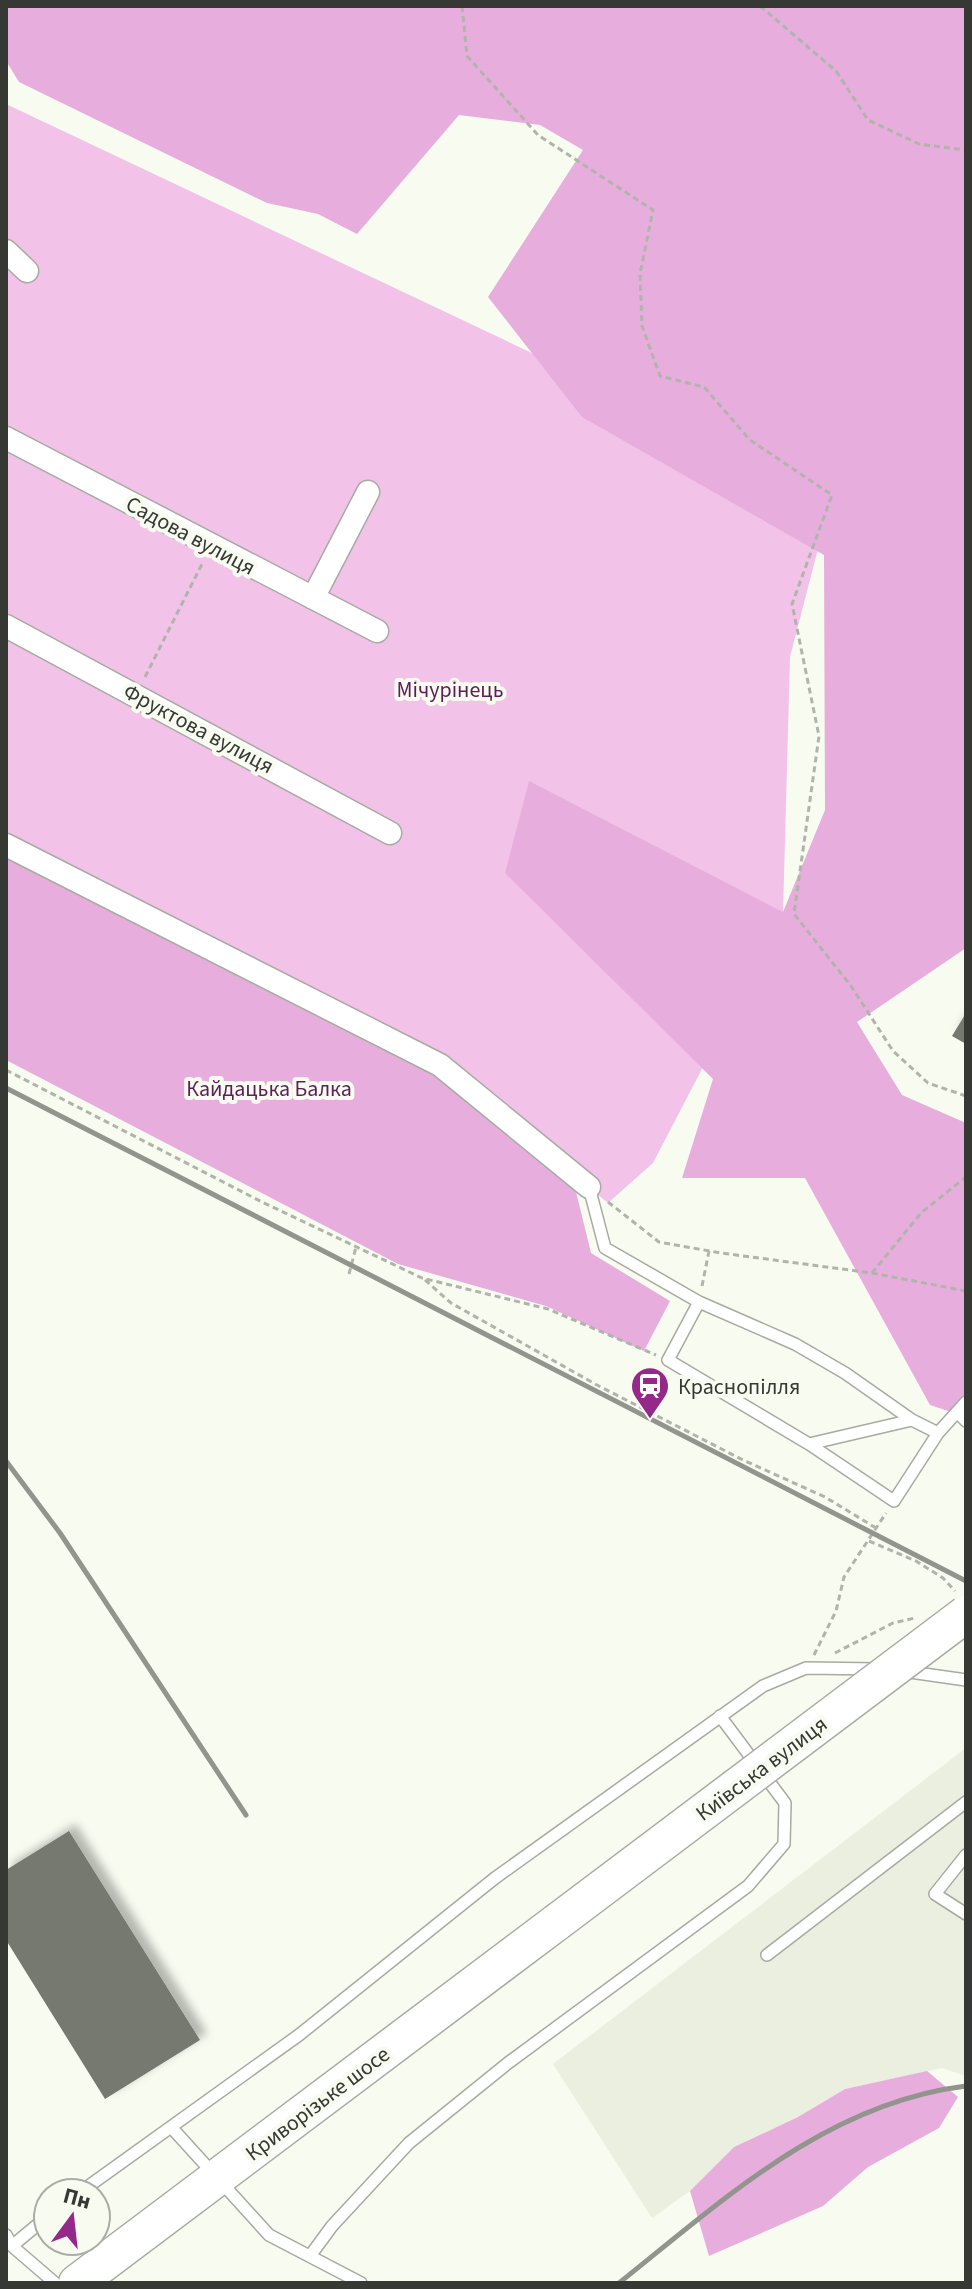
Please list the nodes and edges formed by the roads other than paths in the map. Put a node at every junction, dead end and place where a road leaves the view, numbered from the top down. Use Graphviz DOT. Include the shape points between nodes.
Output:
graph roads {
  1 [pos="6,251"];
  2 [pos="27,271"];
  3 [pos="6,438"];
  4 [pos="368,492"];
  5 [pos="313,598"];
  6 [pos="6,626"];
  7 [pos="377,631"];
  8 [pos="390,833"];
  9 [pos="6,845"];
  10 [pos="589,1187"];
  11 [pos="699,1302"];
  12 [pos="966,1402"];
  13 [pos="961,1416"];
  14 [pos="912,1420"];
  15 [pos="938,1433"];
  16 [pos="809,1444"];
  17 [pos="962,1604"];
  18 [pos="966,1680"];
  19 [pos="720,1716"];
  20 [pos="966,1802"];
  21 [pos="966,1855"];
  22 [pos="966,1914"];
  23 [pos="557,1922"];
  24 [pos="767,1955"];
  25 [pos="171,2127"];
  26 [pos="101,2177"];
  27 [pos="217,2179"];
  28 [pos="32,2226"];
  29 [pos="9,2240"];
  30 [pos="310,2256"];
  31 [pos="55,2283"];
  32 [pos="77,2283"];
  33 [pos="361,2283"];
  1 -- 2 [label="street"];
  3 -- 5 [label="street, Садова вулиця"];
  4 -- 5 [label="street"];
  5 -- 7 [label="street, Садова вулиця"];
  6 -- 8 [label="street, Фруктова вулиця"];
  9 -- 10 [label="street" via="440,1065"];
  10 -- 11 [label="lane" via="605,1248"];
  11 -- 14 [label="lane" via="795,1344"];
  11 -- 16 [label="lane" via="668,1360"];
  12 -- 13 [label="lane"];
  13 -- 15 [label="lane"];
  14 -- 15 [label="lane"];
  14 -- 16 [label="lane"];
  15 -- 16 [label="lane" via="894,1501"];
  17 -- 23 [label="highway, Київська вулиця, bridge"];
  18 -- 19 [label="lane" via="887,1669 806,1668 763,1686"];
  19 -- 25 [label="lane" via="495,1878 299,2035"];
  19 -- 30 [label="lane" via="785,1803 784,1844 748,1886 409,2143"];
  20 -- 24 [label="lane"];
  21 -- 22 [label="lane" via="935,1894"];
  23 -- 27 [label="highway, Криворізьке шосе"];
  25 -- 26 [label="lane"];
  25 -- 27 [label="lane"];
  27 -- 30 [label="lane" via="269,2235"];
  27 -- 32 [label="highway, Криворізьке шосе"];
  28 -- 29 [label="lane"];
  29 -- 31 [label="lane"];
  30 -- 33 [label="lane"];
}
